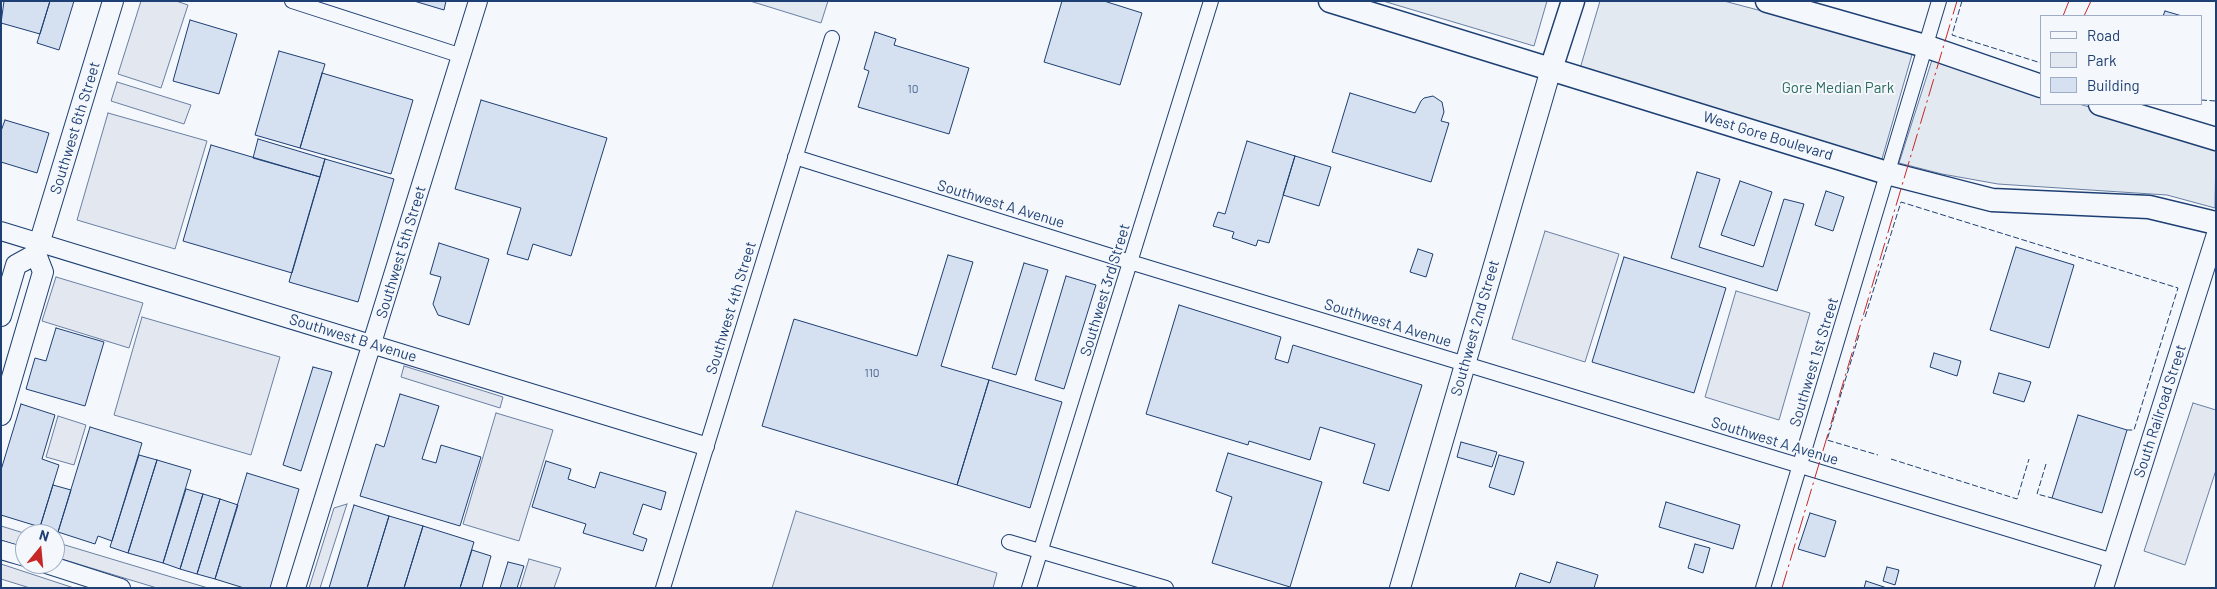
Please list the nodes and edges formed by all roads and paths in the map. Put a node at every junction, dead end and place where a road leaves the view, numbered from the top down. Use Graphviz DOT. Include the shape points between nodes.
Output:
graph roads {
  1 [pos="112,1"];
  2 [pos="292,1"];
  3 [pos="478,1"];
  4 [pos="1211,1"];
  5 [pos="1330,1"];
  6 [pos="1572,1"];
  7 [pos="1767,1"];
  8 [pos="1939,1"];
  9 [pos="832,38"];
  10 [pos="1925,46"];
  11 [pos="462,56"];
  12 [pos="1550,69"];
  13 [pos="2040,86"];
  14 [pos="2103,105"];
  15 [pos="2216,139"];
  16 [pos="795,157"];
  17 [pos="1887,173"];
  18 [pos="2216,223"];
  19 [pos="1,231"];
  20 [pos="2216,234"];
  21 [pos="38,248"];
  22 [pos="1130,262"];
  23 [pos="1,316"];
  24 [pos="373,344"];
  25 [pos="1464,363"];
  26 [pos="1,415"];
  27 [pos="705,446"];
  28 [pos="1800,466"];
  29 [pos="1009,542"];
  30 [pos="1,550"];
  31 [pos="1041,551"];
  32 [pos="15,555"];
  33 [pos="2113,561"];
  34 [pos="65,570"];
  35 [pos="121,588"];
  36 [pos="296,588"];
  37 [pos="663,588"];
  38 [pos="1029,588"];
  39 [pos="1166,588"];
  40 [pos="1400,588"];
  41 [pos="1763,588"];
  42 [pos="2104,588"];
  1 -- 21 [label="main road, Southwest 6th Street"];
  2 -- 11 [label="street"];
  3 -- 11 [label="street, Southwest 5th Street"];
  4 -- 22 [label="street, Southwest 3rd Street"];
  5 -- 12 [label="main road, West Gore Boulevard"];
  6 -- 12 [label="main road"];
  7 -- 10 [label="main road"];
  8 -- 10 [label="street, Southwest 1st Street"];
  9 -- 16 [label="street, Southwest 4th Street"];
  10 -- 13 [label="main road"];
  10 -- 17 [label="street, Southwest 1st Street"];
  11 -- 24 [label="street, Southwest 5th Street"];
  12 -- 17 [label="main road, West Gore Boulevard"];
  12 -- 25 [label="main road, Southwest 2nd Street"];
  14 -- 15 [label="main road"];
  16 -- 22 [label="street, Southwest A Avenue"];
  16 -- 27 [label="street, Southwest 4th Street"];
  17 -- 18 [label="main road, West Gore Boulevard" via="1992,200 2149,207"];
  17 -- 28 [label="street, Southwest 1st Street"];
  19 -- 21 [label="street, Southwest B Avenue"];
  20 -- 33 [label="street, South Railroad Street"];
  21 -- 23 [label="main road" via="16,265"];
  21 -- 24 [label="street, Southwest B Avenue"];
  21 -- 26 [label="main road, Southwest 6th Street" via="43,272"];
  22 -- 25 [label="street, Southwest A Avenue"];
  22 -- 31 [label="street, Southwest 3rd Street"];
  24 -- 27 [label="street, Southwest B Avenue"];
  24 -- 36 [label="street, Southwest 5th Street"];
  25 -- 28 [label="street, Southwest A Avenue"];
  25 -- 40 [label="main road, Southwest 2nd Street"];
  27 -- 37 [label="street, Southwest 4th Street"];
  28 -- 33 [label="street, Southwest A Avenue"];
  28 -- 41 [label="street, Southwest 1st Street"];
  29 -- 31 [label="street"];
  30 -- 32 [label="street"];
  31 -- 38 [label="street, Southwest 3rd Street"];
  31 -- 39 [label="street"];
  33 -- 42 [label="street, South Railroad Street"];
  34 -- 35 [label="street"];
}
